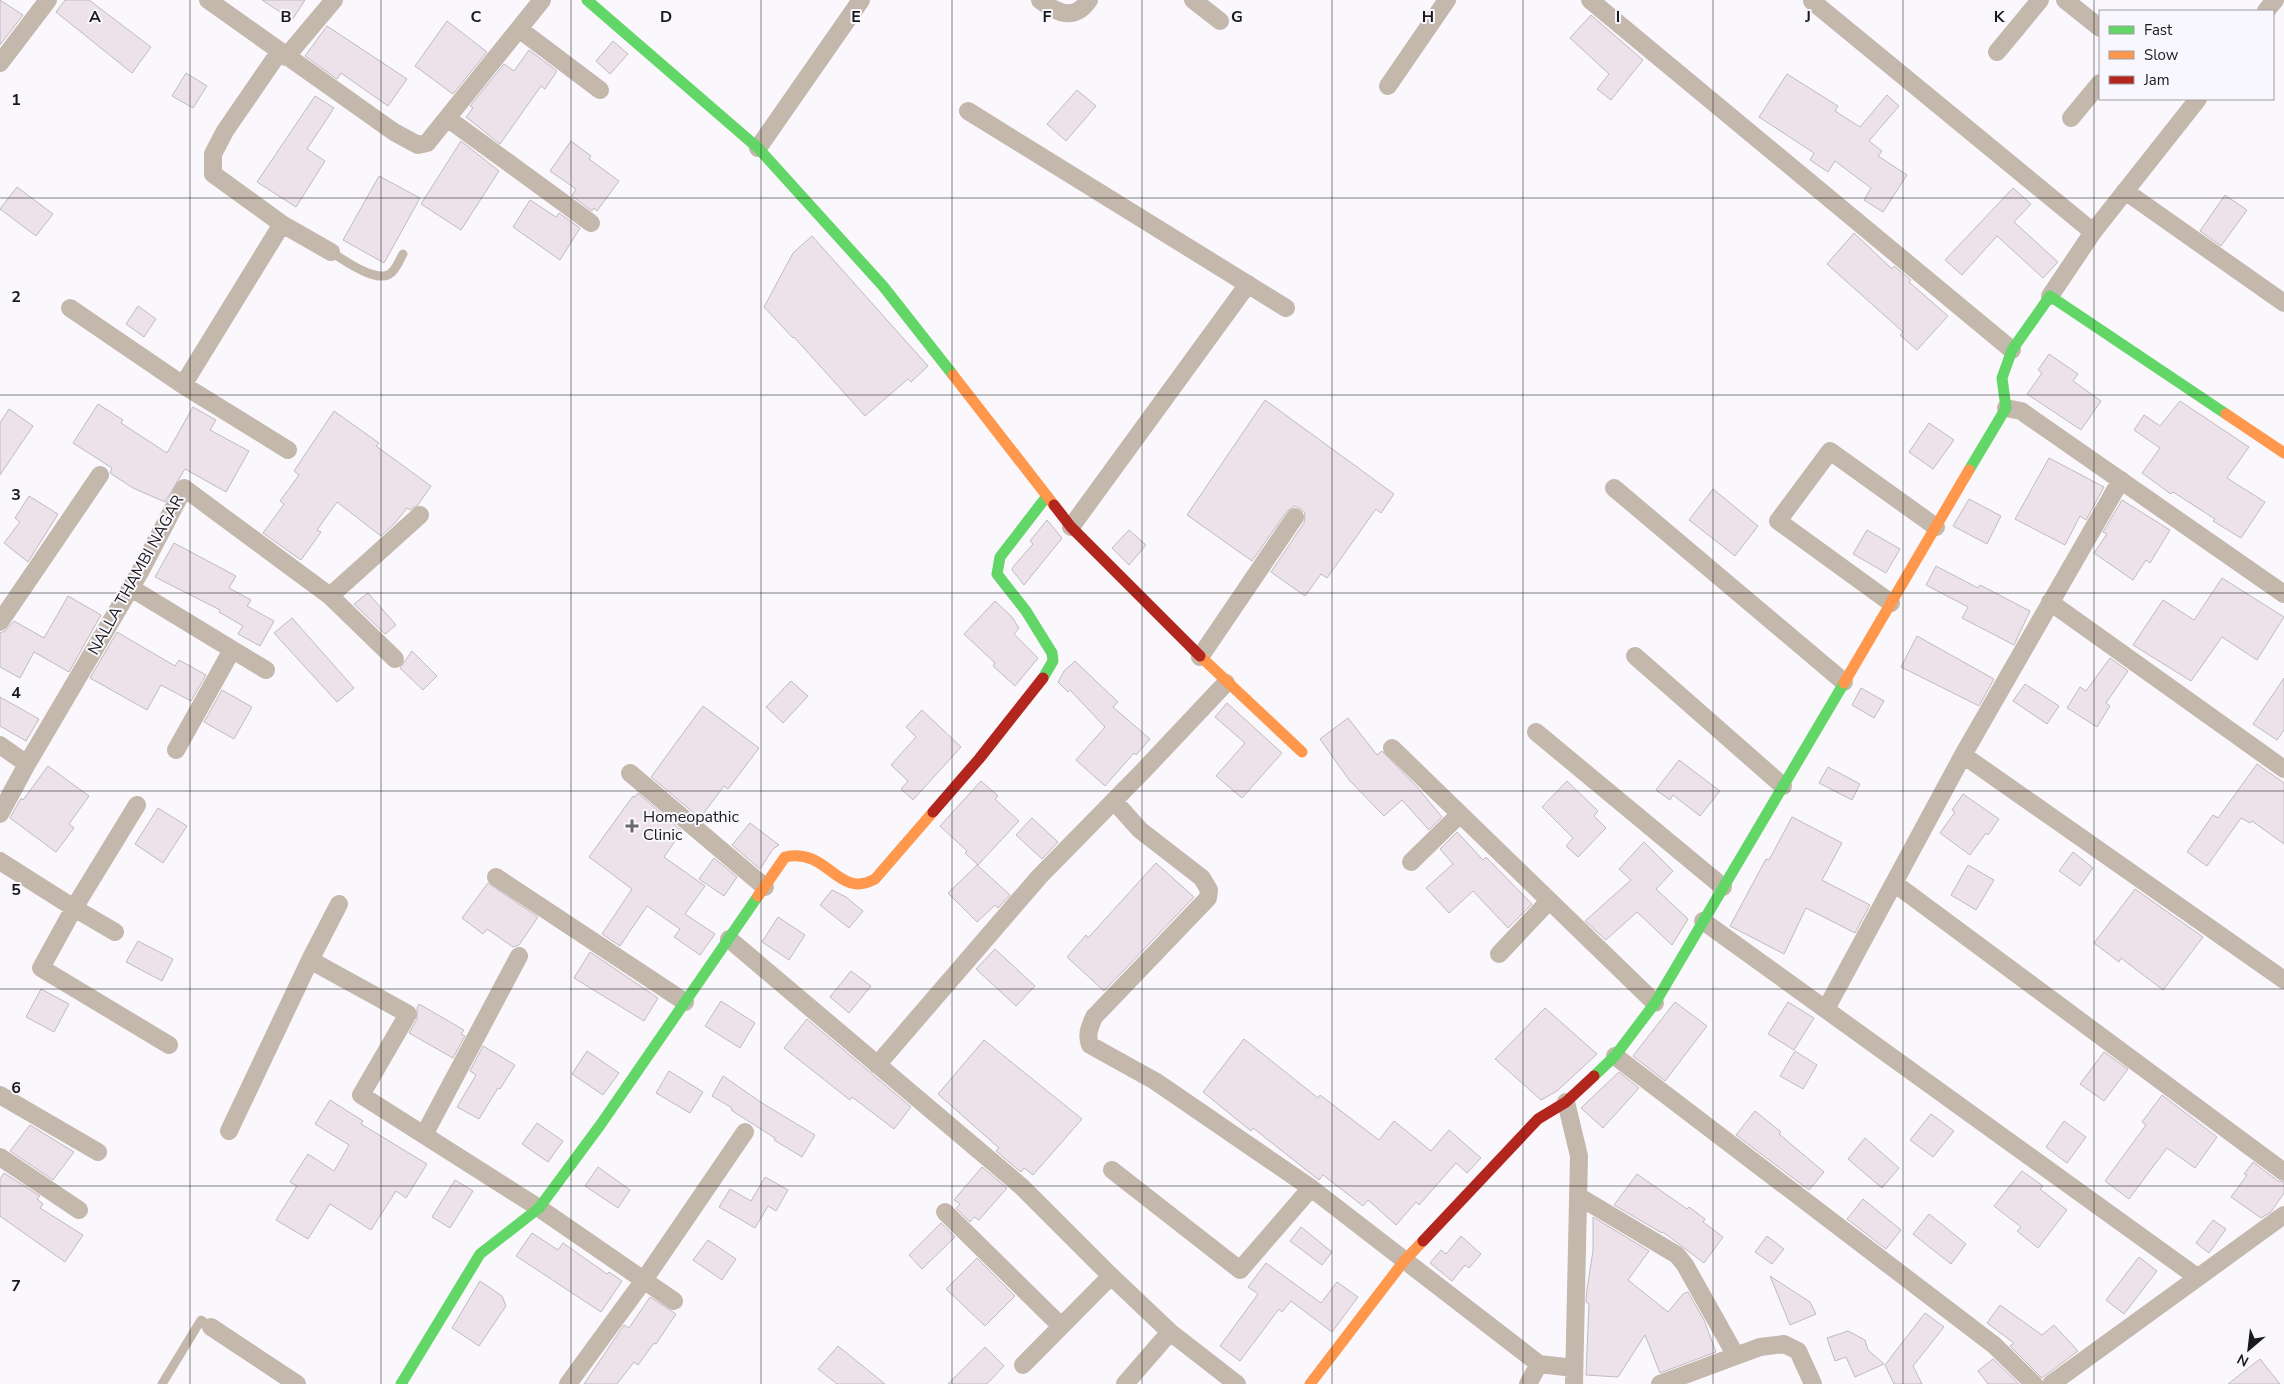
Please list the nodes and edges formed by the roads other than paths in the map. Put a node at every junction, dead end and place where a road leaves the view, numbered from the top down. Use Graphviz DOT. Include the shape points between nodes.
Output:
graph roads {
  1 [pos="48,0"];
  2 [pos="208,0"];
  3 [pos="334,0"];
  4 [pos="542,0"];
  5 [pos="587,0"];
  6 [pos="861,0"];
  7 [pos="1040,0"];
  8 [pos="1089,0"];
  9 [pos="1193,0"];
  10 [pos="1447,0"];
  11 [pos="1590,0"];
  12 [pos="2040,0"];
  13 [pos="2065,0"];
  14 [pos="2275,0"];
  15 [pos="1812,1"];
  16 [pos="2267,10"];
  17 [pos="1220,20"];
  18 [pos="2099,27"];
  19 [pos="519,29"];
  20 [pos="1997,52"];
  21 [pos="283,54"];
  22 [pos="0,63"];
  23 [pos="2099,83"];
  24 [pos="1388,86"];
  25 [pos="600,90"];
  26 [pos="2193,100"];
  27 [pos="968,110"];
  28 [pos="447,118"];
  29 [pos="2071,118"];
  30 [pos="758,148"];
  31 [pos="2125,191"];
  32 [pos="591,223"];
  33 [pos="282,224"];
  34 [pos="2093,232"];
  35 [pos="331,252"];
  36 [pos="403,254"];
  37 [pos="1248,284"];
  38 [pos="2050,296"];
  39 [pos="2284,303"];
  40 [pos="70,308"];
  41 [pos="1286,308"];
  42 [pos="2012,350"];
  43 [pos="183,385"];
  44 [pos="2006,408"];
  45 [pos="288,450"];
  46 [pos="2284,453"];
  47 [pos="100,475"];
  48 [pos="2121,480"];
  49 [pos="1614,488"];
  50 [pos="1047,496"];
  51 [pos="420,515"];
  52 [pos="1295,517"];
  53 [pos="1071,527"];
  54 [pos="1936,527"];
  55 [pos="131,588"];
  56 [pos="2284,594"];
  57 [pos="330,596"];
  58 [pos="2050,602"];
  59 [pos="1891,603"];
  60 [pos="0,622"];
  61 [pos="232,650"];
  62 [pos="1635,656"];
  63 [pos="1200,657"];
  64 [pos="395,659"];
  65 [pos="266,670"];
  66 [pos="1844,682"];
  67 [pos="1226,683"];
  68 [pos="1536,732"];
  69 [pos="0,744"];
  70 [pos="1392,748"];
  71 [pos="176,750"];
  72 [pos="1302,752"];
  73 [pos="1963,755"];
  74 [pos="27,764"];
  75 [pos="2284,769"];
  76 [pos="630,773"];
  77 [pos="1783,786"];
  78 [pos="1114,801"];
  79 [pos="137,805"];
  80 [pos="0,814"];
  81 [pos="1460,814"];
  82 [pos="0,860"];
  83 [pos="1412,862"];
  84 [pos="496,878"];
  85 [pos="1894,883"];
  86 [pos="765,887"];
  87 [pos="1723,887"];
  88 [pos="1549,901"];
  89 [pos="339,904"];
  90 [pos="74,908"];
  91 [pos="1703,921"];
  92 [pos="115,932"];
  93 [pos="729,939"];
  94 [pos="1499,954"];
  95 [pos="520,956"];
  96 [pos="310,960"];
  97 [pos="2284,980"];
  98 [pos="685,1002"];
  99 [pos="1655,1003"];
  100 [pos="1826,1009"];
  101 [pos="169,1046"];
  102 [pos="1615,1056"];
  103 [pos="877,1064"];
  104 [pos="0,1095"];
  105 [pos="1566,1102"];
  106 [pos="229,1132"];
  107 [pos="746,1132"];
  108 [pos="424,1135"];
  109 [pos="98,1152"];
  110 [pos="0,1157"];
  111 [pos="1112,1170"];
  112 [pos="2284,1172"];
  113 [pos="1311,1188"];
  114 [pos="1578,1196"];
  115 [pos="539,1208"];
  116 [pos="79,1210"];
  117 [pos="945,1212"];
  118 [pos="2284,1214"];
  119 [pos="1404,1261"];
  120 [pos="1110,1276"];
  121 [pos="2197,1278"];
  122 [pos="644,1280"];
  123 [pos="674,1301"];
  124 [pos="212,1326"];
  125 [pos="1061,1326"];
  126 [pos="1170,1332"];
  127 [pos="1736,1356"];
  128 [pos="1539,1364"];
  129 [pos="1023,1365"];
  130 [pos="1574,1376"];
  131 [pos="1691,1379"];
  132 [pos="162,1384"];
  133 [pos="297,1384"];
  134 [pos="401,1384"];
  135 [pos="568,1384"];
  136 [pos="1124,1384"];
  137 [pos="1237,1384"];
  138 [pos="1310,1384"];
  139 [pos="1528,1384"];
  140 [pos="1660,1384"];
  141 [pos="1813,1384"];
  142 [pos="2034,1384"];
  143 [pos="2051,1384"];
  1 -- 22 [label="street"];
  2 -- 21 [label="street"];
  3 -- 21 [label="street"];
  4 -- 19 [label="street"];
  5 -- 30 [label="street"];
  6 -- 30 [label="street"];
  7 -- 8 [label="street" via="1053,10 1069,14 1084,8"];
  9 -- 17 [label="street"];
  10 -- 24 [label="street"];
  11 -- 42 [label="street"];
  12 -- 20 [label="street"];
  13 -- 18 [label="street"];
  14 -- 16 [label="street"];
  15 -- 34 [label="street"];
  19 -- 25 [label="street"];
  19 -- 28 [label="street"];
  21 -- 28 [label="street" via="412,143 427,143"];
  21 -- 33 [label="street" via="225,131 213,154 213,174"];
  23 -- 29 [label="street"];
  26 -- 31 [label="street"];
  27 -- 37 [label="street"];
  28 -- 32 [label="street"];
  30 -- 50 [label="street" via="883,286"];
  31 -- 34 [label="street"];
  31 -- 39 [label="street"];
  33 -- 35 [label="street"];
  33 -- 43 [label="street"];
  34 -- 38 [label="street"];
  35 -- 36 [label="lane" via="376,276 392,272"];
  37 -- 41 [label="street"];
  37 -- 53 [label="street"];
  38 -- 42 [label="street"];
  38 -- 46 [label="street"];
  40 -- 43 [label="street"];
  42 -- 44 [label="street" via="2002,378"];
  43 -- 45 [label="street"];
  44 -- 48 [label="street" via="2021,411"];
  44 -- 54 [label="street"];
  47 -- 60 [label="street"];
  48 -- 56 [label="street"];
  48 -- 58 [label="street"];
  49 -- 66 [label="street"];
  50 -- 53 [label="street"];
  50 -- 86 [label="street" via="1000,557 996,574 1026,611 1052,653 1050,670 874,880 863,885 850,883 805,854 795,853 785,857"];
  51 -- 57 [label="street"];
  52 -- 63 [label="street"];
  53 -- 63 [label="street"];
  54 -- 59 [label="street"];
  54 -- 59 [label="street" via="1830,451 1778,521"];
  55 -- 57 [label="street, NALLA THAMBI NAGAR" via="184,488"];
  55 -- 61 [label="street"];
  55 -- 74 [label="street, NALLA THAMBI NAGAR"];
  57 -- 64 [label="street"];
  58 -- 73 [label="street"];
  58 -- 75 [label="street"];
  59 -- 66 [label="street"];
  61 -- 65 [label="street"];
  61 -- 71 [label="street"];
  62 -- 77 [label="street"];
  63 -- 67 [label="street"];
  66 -- 77 [label="street"];
  67 -- 72 [label="street"];
  67 -- 78 [label="street"];
  68 -- 87 [label="street"];
  69 -- 74 [label="street"];
  70 -- 81 [label="street"];
  73 -- 85 [label="street"];
  73 -- 97 [label="street"];
  74 -- 80 [label="street, NALLA THAMBI NAGAR"];
  76 -- 86 [label="street"];
  77 -- 87 [label="street"];
  78 -- 103 [label="street" via="1039,877"];
  78 -- 113 [label="street" via="1140,830 1202,878 1209,890 1208,898 1094,1017 1087,1037 1090,1045 1156,1081"];
  79 -- 90 [label="street"];
  81 -- 83 [label="street"];
  81 -- 88 [label="street"];
  82 -- 90 [label="street"];
  84 -- 98 [label="street"];
  85 -- 100 [label="street"];
  85 -- 112 [label="street"];
  86 -- 93 [label="street"];
  87 -- 91 [label="street"];
  88 -- 94 [label="street"];
  88 -- 99 [label="street"];
  89 -- 96 [label="street"];
  90 -- 92 [label="street"];
  90 -- 101 [label="street" via="41,968"];
  91 -- 99 [label="street"];
  91 -- 100 [label="street"];
  93 -- 98 [label="street"];
  93 -- 103 [label="street"];
  95 -- 108 [label="street"];
  96 -- 106 [label="street"];
  96 -- 108 [label="street" via="408,1014 361,1095"];
  98 -- 115 [label="street"];
  99 -- 102 [label="street"];
  100 -- 121 [label="street"];
  102 -- 105 [label="street"];
  102 -- 142 [label="street" via="1994,1345"];
  103 -- 120 [label="street" via="1022,1186"];
  104 -- 109 [label="street"];
  105 -- 114 [label="street" via="1579,1156"];
  105 -- 119 [label="street" via="1538,1118"];
  107 -- 122 [label="street"];
  108 -- 115 [label="street"];
  110 -- 116 [label="street"];
  111 -- 113 [label="street" via="1240,1270"];
  113 -- 119 [label="street"];
  114 -- 127 [label="street" via="1677,1255"];
  114 -- 130 [label="street"];
  115 -- 122 [label="street"];
  115 -- 134 [label="street" via="480,1254"];
  117 -- 125 [label="street"];
  118 -- 121 [label="street"];
  119 -- 128 [label="street"];
  119 -- 138 [label="street"];
  120 -- 125 [label="street"];
  120 -- 126 [label="street"];
  121 -- 143 [label="street"];
  122 -- 123 [label="street"];
  122 -- 135 [label="street"];
  124 -- 132 [label="lane" via="201,1320"];
  124 -- 133 [label="street"];
  125 -- 129 [label="street"];
  126 -- 136 [label="street"];
  126 -- 137 [label="street"];
  127 -- 131 [label="street"];
  127 -- 141 [label="street" via="1760,1347 1784,1344 1798,1351"];
  128 -- 130 [label="street"];
  128 -- 139 [label="street"];
  131 -- 140 [label="street"];
}
